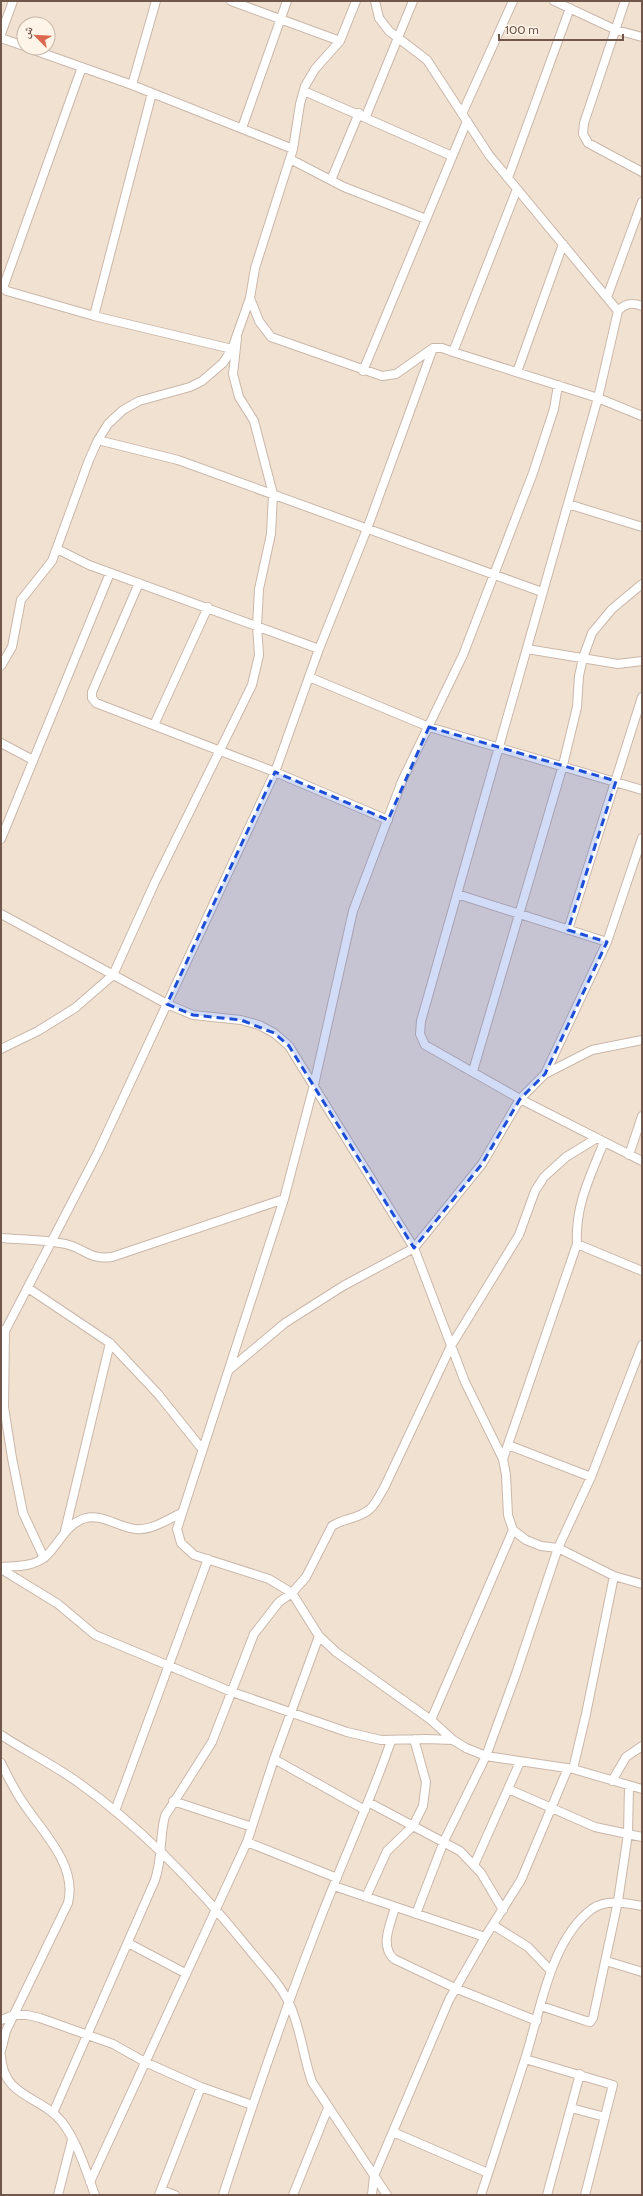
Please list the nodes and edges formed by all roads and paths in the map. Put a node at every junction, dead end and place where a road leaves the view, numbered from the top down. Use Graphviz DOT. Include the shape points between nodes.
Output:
graph roads {
  1 [pos="13,1"];
  2 [pos="156,1"];
  3 [pos="231,1"];
  4 [pos="287,1"];
  5 [pos="356,1"];
  6 [pos="375,1"];
  7 [pos="413,1"];
  8 [pos="514,1"];
  9 [pos="554,1"];
  10 [pos="625,1"];
  11 [pos="570,8"];
  12 [pos="280,18"];
  13 [pos="616,30"];
  14 [pos="1,34"];
  15 [pos="642,37"];
  16 [pos="1,38"];
  17 [pos="398,39"];
  18 [pos="340,41"];
  19 [pos="16,43"];
  20 [pos="51,56"];
  21 [pos="82,67"];
  22 [pos="132,85"];
  23 [pos="304,91"];
  24 [pos="152,93"];
  25 [pos="462,114"];
  26 [pos="363,115"];
  27 [pos="467,121"];
  28 [pos="242,128"];
  29 [pos="293,149"];
  30 [pos="452,156"];
  31 [pos="290,158"];
  32 [pos="642,172"];
  33 [pos="508,178"];
  34 [pos="331,180"];
  35 [pos="517,189"];
  36 [pos="642,202"];
  37 [pos="426,219"];
  38 [pos="563,244"];
  39 [pos="607,297"];
  40 [pos="250,298"];
  41 [pos="642,306"];
  42 [pos="618,310"];
  43 [pos="94,316"];
  44 [pos="237,338"];
  45 [pos="433,348"];
  46 [pos="232,349"];
  47 [pos="453,352"];
  48 [pos="363,371"];
  49 [pos="517,372"];
  50 [pos="558,385"];
  51 [pos="598,398"];
  52 [pos="642,416"];
  53 [pos="98,440"];
  54 [pos="273,494"];
  55 [pos="568,504"];
  56 [pos="642,528"];
  57 [pos="367,529"];
  58 [pos="57,550"];
  59 [pos="110,573"];
  60 [pos="494,575"];
  61 [pos="139,583"];
  62 [pos="642,584"];
  63 [pos="542,592"];
  64 [pos="208,607"];
  65 [pos="257,626"];
  66 [pos="319,649"];
  67 [pos="527,649"];
  68 [pos="583,658"];
  69 [pos="642,661"];
  70 [pos="1,666"];
  71 [pos="309,677"];
  72 [pos="642,697"];
  73 [pos="154,725"];
  74 [pos="429,726"];
  75 [pos="1,743"];
  76 [pos="499,746"];
  77 [pos="220,751"];
  78 [pos="34,760"];
  79 [pos="563,765"];
  80 [pos="275,772"];
  81 [pos="616,781"];
  82 [pos="642,790"];
  83 [pos="388,820"];
  84 [pos="642,838"];
  85 [pos="1,839"];
  86 [pos="457,894"];
  87 [pos="1,914"];
  88 [pos="520,914"];
  89 [pos="568,930"];
  90 [pos="607,942"];
  91 [pos="113,975"];
  92 [pos="167,1004"];
  93 [pos="642,1040"];
  94 [pos="1,1049"];
  95 [pos="473,1071"];
  96 [pos="545,1074"];
  97 [pos="314,1085"];
  98 [pos="520,1099"];
  99 [pos="642,1116"];
  100 [pos="600,1140"];
  101 [pos="629,1155"];
  102 [pos="642,1161"];
  103 [pos="284,1199"];
  104 [pos="1,1238"];
  105 [pos="51,1242"];
  106 [pos="577,1244"];
  107 [pos="414,1248"];
  108 [pos="642,1271"];
  109 [pos="28,1288"];
  110 [pos="3,1330"];
  111 [pos="110,1343"];
  112 [pos="642,1345"];
  113 [pos="451,1346"];
  114 [pos="228,1370"];
  115 [pos="508,1445"];
  116 [pos="202,1449"];
  117 [pos="503,1459"];
  118 [pos="591,1477"];
  119 [pos="181,1513"];
  120 [pos="513,1530"];
  121 [pos="65,1531"];
  122 [pos="558,1548"];
  123 [pos="44,1558"];
  124 [pos="208,1559"];
  125 [pos="1,1568"];
  126 [pos="614,1576"];
  127 [pos="642,1584"];
  128 [pos="292,1592"];
  129 [pos="319,1636"];
  130 [pos="169,1666"];
  131 [pos="232,1692"];
  132 [pos="290,1712"];
  133 [pos="431,1720"];
  134 [pos="1,1736"];
  135 [pos="414,1739"];
  136 [pos="453,1740"];
  137 [pos="391,1741"];
  138 [pos="642,1746"];
  139 [pos="486,1756"];
  140 [pos="274,1759"];
  141 [pos="520,1762"];
  142 [pos="1,1763"];
  143 [pos="570,1768"];
  144 [pos="612,1781"];
  145 [pos="629,1786"];
  146 [pos="508,1789"];
  147 [pos="642,1790"];
  148 [pos="173,1801"];
  149 [pos="366,1806"];
  150 [pos="551,1809"];
  151 [pos="115,1811"];
  152 [pos="413,1826"];
  153 [pos="252,1827"];
  154 [pos="628,1834"];
  155 [pos="642,1837"];
  156 [pos="444,1841"];
  157 [pos="247,1842"];
  158 [pos="162,1852"];
  159 [pos="475,1863"];
  160 [pos="336,1882"];
  161 [pos="366,1897"];
  162 [pos="618,1901"];
  163 [pos="642,1906"];
  164 [pos="396,1907"];
  165 [pos="216,1908"];
  166 [pos="503,1910"];
  167 [pos="416,1914"];
  168 [pos="493,1925"];
  169 [pos="485,1937"];
  170 [pos="128,1943"];
  171 [pos="606,1961"];
  172 [pos="551,1971"];
  173 [pos="642,1972"];
  174 [pos="186,1973"];
  175 [pos="455,1988"];
  176 [pos="290,2004"];
  177 [pos="541,2006"];
  178 [pos="14,2015"];
  179 [pos="1,2020"];
  180 [pos="537,2022"];
  181 [pos="87,2034"];
  182 [pos="1,2051"];
  183 [pos="1,2056"];
  184 [pos="525,2059"];
  185 [pos="145,2062"];
  186 [pos="580,2074"];
  187 [pos="201,2087"];
  188 [pos="252,2105"];
  189 [pos="328,2108"];
  190 [pos="571,2108"];
  191 [pos="53,2113"];
  192 [pos="606,2117"];
  193 [pos="393,2132"];
  194 [pos="72,2139"];
  195 [pos="488,2173"];
  196 [pos="374,2176"];
  197 [pos="90,2182"];
  198 [pos="160,2192"];
  199 [pos="588,2194"];
  200 [pos="58,2195"];
  201 [pos="95,2195"];
  202 [pos="175,2195"];
  203 [pos="223,2195"];
  204 [pos="294,2195"];
  205 [pos="372,2195"];
  206 [pos="387,2195"];
  207 [pos="481,2195"];
  208 [pos="547,2195"];
  1 -- 14 [label="street"];
  2 -- 22 [label="street"];
  3 -- 12 [label="street"];
  4 -- 12 [label="street"];
  5 -- 18 [label="street"];
  6 -- 17 [label="street" via="379,18"];
  7 -- 17 [label="street"];
  8 -- 25 [label="street"];
  9 -- 11 [label="street"];
  10 -- 13 [label="street"];
  11 -- 13 [label="street"];
  11 -- 33 [label="street"];
  12 -- 18 [label="street"];
  12 -- 28 [label="street"];
  13 -- 15 [label="street"];
  13 -- 32 [label="street" via="584,123 583,134 588,143"];
  16 -- 19 [label="street"];
  17 -- 25 [label="street" via="427,60"];
  17 -- 26 [label="street"];
  18 -- 23 [label="street" via="315,69"];
  20 -- 21 [label="street"];
  21 -- 22 [label="street"];
  21 -- 43 [label="street" via="3,288"];
  22 -- 24 [label="street"];
  23 -- 26 [label="street"];
  23 -- 29 [label="street"];
  24 -- 28 [label="street"];
  24 -- 43 [label="street"];
  25 -- 27 [label="street"];
  26 -- 30 [label="street"];
  26 -- 34 [label="street"];
  27 -- 30 [label="street"];
  27 -- 33 [label="street"];
  28 -- 29 [label="street"];
  29 -- 31 [label="street"];
  30 -- 37 [label="street"];
  31 -- 34 [label="street"];
  31 -- 40 [label="street" via="255,268"];
  33 -- 35 [label="street"];
  34 -- 37 [label="street"];
  35 -- 38 [label="street"];
  35 -- 47 [label="street"];
  36 -- 39 [label="street"];
  37 -- 48 [label="street"];
  38 -- 39 [label="street"];
  38 -- 49 [label="street"];
  39 -- 42 [label="street"];
  40 -- 44 [label="street"];
  40 -- 48 [label="street" via="259,321 271,337"];
  41 -- 42 [label="street" via="634,303 624,305"];
  42 -- 51 [label="street"];
  43 -- 46 [label="street"];
  44 -- 46 [label="street"];
  44 -- 54 [label="street" via="233,374 239,397 254,421"];
  45 -- 47 [label="street"];
  45 -- 48 [label="street" via="396,374 382,376"];
  45 -- 57 [label="street"];
  46 -- 53 [label="street" via="223,363 202,381 190,387 139,401 123,410 108,424"];
  47 -- 49 [label="street"];
  49 -- 50 [label="street"];
  50 -- 51 [label="street"];
  50 -- 60 [label="street" via="554,409 533,473"];
  51 -- 52 [label="street"];
  51 -- 55 [label="street"];
  53 -- 54 [label="street" via="178,460"];
  53 -- 58 [label="street"];
  54 -- 57 [label="street"];
  54 -- 65 [label="street" via="271,534 259,589"];
  55 -- 56 [label="street"];
  55 -- 63 [label="street"];
  57 -- 60 [label="street"];
  57 -- 66 [label="street"];
  58 -- 59 [label="street"];
  58 -- 70 [label="street" via="46,571 21,600 12,646"];
  59 -- 61 [label="street"];
  59 -- 78 [label="street"];
  60 -- 63 [label="street"];
  60 -- 74 [label="street" via="463,655"];
  61 -- 64 [label="street"];
  61 -- 73 [label="street" via="92,692 92,698 96,703"];
  62 -- 68 [label="street" via="612,609 592,633"];
  63 -- 67 [label="street"];
  64 -- 65 [label="street"];
  64 -- 73 [label="street"];
  65 -- 66 [label="street"];
  65 -- 77 [label="street" via="259,656 252,685"];
  66 -- 71 [label="street"];
  67 -- 68 [label="street"];
  67 -- 76 [label="street"];
  68 -- 69 [label="street" via="618,664"];
  68 -- 79 [label="street" via="577,707"];
  71 -- 74 [label="street"];
  71 -- 80 [label="street"];
  72 -- 81 [label="street"];
  73 -- 77 [label="street"];
  74 -- 76 [label="street"];
  74 -- 83 [label="street" via="402,781"];
  75 -- 78 [label="street"];
  76 -- 79 [label="street"];
  76 -- 86 [label="street"];
  77 -- 80 [label="street"];
  77 -- 91 [label="street" via="155,882"];
  78 -- 85 [label="street"];
  79 -- 81 [label="street"];
  79 -- 88 [label="street"];
  80 -- 83 [label="street"];
  80 -- 92 [label="street"];
  81 -- 82 [label="street"];
  81 -- 89 [label="street"];
  83 -- 97 [label="street" via="353,911"];
  84 -- 90 [label="street"];
  86 -- 88 [label="street"];
  86 -- 95 [label="street" via="421,1021 420,1034 425,1045"];
  87 -- 91 [label="street"];
  88 -- 89 [label="street"];
  88 -- 95 [label="street"];
  89 -- 90 [label="street"];
  90 -- 96 [label="street"];
  91 -- 92 [label="street"];
  91 -- 94 [label="street" via="75,1008 38,1031"];
  92 -- 97 [label="street" via="193,1015 259,1024 289,1046"];
  92 -- 105 [label="street" via="98,1152"];
  93 -- 96 [label="street" via="592,1050"];
  95 -- 98 [label="street"];
  96 -- 98 [label="street"];
  97 -- 103 [label="street"];
  97 -- 107 [label="street"];
  98 -- 100 [label="street"];
  98 -- 107 [label="street" via="482,1164"];
  99 -- 101 [label="street"];
  100 -- 101 [label="street"];
  100 -- 106 [label="street" via="581,1199 576,1224"];
  100 -- 113 [label="street" via="566,1157 544,1177 534,1191 519,1235"];
  101 -- 102 [label="street"];
  103 -- 105 [label="street" via="112,1257 100,1259 70,1246"];
  103 -- 114 [label="street"];
  104 -- 105 [label="street"];
  105 -- 109 [label="street"];
  106 -- 108 [label="street"];
  106 -- 115 [label="street"];
  107 -- 113 [label="street"];
  107 -- 114 [label="street" via="343,1286 285,1323"];
  109 -- 110 [label="street"];
  109 -- 111 [label="street"];
  110 -- 123 [label="street" via="4,1407 12,1458 23,1513"];
  111 -- 116 [label="street" via="158,1394"];
  111 -- 121 [label="street"];
  112 -- 118 [label="street"];
  113 -- 117 [label="street" via="464,1382"];
  113 -- 128 [label="street" via="384,1488 371,1509 332,1526 306,1577"];
  114 -- 116 [label="street"];
  115 -- 117 [label="street"];
  115 -- 118 [label="street"];
  116 -- 119 [label="street"];
  117 -- 120 [label="street" via="508,1515"];
  118 -- 122 [label="street"];
  119 -- 121 [label="street" via="155,1527 131,1529 98,1518 85,1518"];
  119 -- 124 [label="street" via="177,1529 181,1543 194,1555"];
  120 -- 122 [label="street" via="531,1542"];
  120 -- 133 [label="street"];
  121 -- 123 [label="street"];
  122 -- 126 [label="street"];
  122 -- 139 [label="street"];
  123 -- 125 [label="street" via="27,1565"];
  124 -- 128 [label="street" via="269,1579"];
  124 -- 130 [label="street"];
  125 -- 130 [label="street" via="58,1604 95,1635"];
  126 -- 127 [label="street"];
  126 -- 143 [label="street" via="586,1714"];
  128 -- 129 [label="street"];
  128 -- 131 [label="street" via="279,1602 254,1634"];
  129 -- 132 [label="street"];
  129 -- 133 [label="street" via="336,1652"];
  130 -- 131 [label="street"];
  130 -- 151 [label="street"];
  131 -- 132 [label="street"];
  131 -- 148 [label="street" via="205,1755"];
  132 -- 137 [label="street" via="346,1732"];
  132 -- 140 [label="street"];
  133 -- 136 [label="street"];
  134 -- 151 [label="street" via="61,1770"];
  135 -- 136 [label="street"];
  135 -- 137 [label="street"];
  135 -- 152 [label="street" via="426,1782 422,1806"];
  136 -- 139 [label="street"];
  137 -- 149 [label="street"];
  138 -- 144 [label="street" via="626,1757"];
  139 -- 141 [label="street"];
  139 -- 156 [label="street"];
  140 -- 149 [label="street"];
  140 -- 153 [label="street"];
  141 -- 143 [label="street"];
  141 -- 146 [label="street"];
  142 -- 178 [label="street" via="20,1799 45,1832 62,1862 71,1887 68,1903"];
  143 -- 144 [label="street"];
  143 -- 150 [label="street"];
  144 -- 145 [label="street"];
  145 -- 147 [label="street"];
  145 -- 154 [label="street"];
  146 -- 150 [label="street"];
  146 -- 159 [label="street"];
  148 -- 153 [label="street"];
  148 -- 158 [label="street" via="162,1828"];
  149 -- 152 [label="street"];
  149 -- 160 [label="street"];
  150 -- 154 [label="street" via="595,1828"];
  150 -- 166 [label="street" via="526,1870"];
  151 -- 158 [label="street"];
  152 -- 156 [label="street"];
  152 -- 161 [label="street" via="387,1851"];
  153 -- 157 [label="street"];
  154 -- 155 [label="street"];
  154 -- 162 [label="street"];
  156 -- 159 [label="street"];
  156 -- 167 [label="street"];
  157 -- 160 [label="street"];
  157 -- 165 [label="street"];
  158 -- 165 [label="street"];
  158 -- 170 [label="street" via="155,1880"];
  159 -- 166 [label="street"];
  160 -- 161 [label="street"];
  160 -- 176 [label="street"];
  161 -- 164 [label="street"];
  162 -- 163 [label="street"];
  162 -- 171 [label="street"];
  162 -- 172 [label="street" via="593,1908 581,1919 559,1953"];
  164 -- 167 [label="street"];
  164 -- 175 [label="street" via="385,1944 387,1953"];
  165 -- 174 [label="street"];
  165 -- 176 [label="street" via="267,1970"];
  166 -- 168 [label="street"];
  167 -- 169 [label="street"];
  168 -- 169 [label="street"];
  168 -- 172 [label="street" via="528,1947"];
  169 -- 175 [label="street"];
  170 -- 174 [label="street"];
  170 -- 181 [label="street"];
  171 -- 173 [label="street"];
  171 -- 177 [label="street" via="594,2018 590,2022"];
  172 -- 177 [label="street"];
  174 -- 185 [label="street"];
  175 -- 180 [label="street"];
  175 -- 193 [label="street"];
  176 -- 188 [label="street"];
  176 -- 189 [label="street" via="312,2082"];
  177 -- 180 [label="street"];
  178 -- 179 [label="street"];
  178 -- 181 [label="street" via="40,2018"];
  178 -- 182 [label="street" via="6,2031"];
  180 -- 184 [label="street"];
  181 -- 185 [label="street"];
  181 -- 191 [label="street"];
  183 -- 191 [label="street" via="1,2066 15,2089"];
  184 -- 186 [label="street"];
  184 -- 195 [label="street"];
  185 -- 187 [label="street"];
  185 -- 197 [label="street"];
  186 -- 190 [label="street"];
  186 -- 192 [label="street" via="613,2084"];
  187 -- 188 [label="street"];
  187 -- 198 [label="street"];
  188 -- 203 [label="street"];
  189 -- 196 [label="street"];
  189 -- 204 [label="street"];
  190 -- 192 [label="street"];
  190 -- 208 [label="street"];
  191 -- 194 [label="street" via="62,2121"];
  192 -- 199 [label="street"];
  193 -- 195 [label="street"];
  193 -- 196 [label="street"];
  194 -- 197 [label="street"];
  194 -- 200 [label="street"];
  195 -- 207 [label="street"];
  196 -- 205 [label="street"];
  196 -- 206 [label="street"];
  197 -- 201 [label="street"];
  198 -- 202 [label="street"];
}
